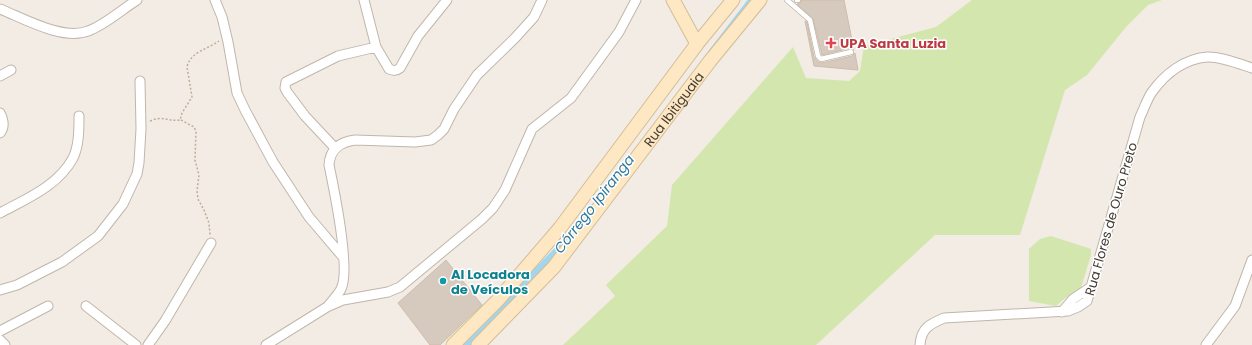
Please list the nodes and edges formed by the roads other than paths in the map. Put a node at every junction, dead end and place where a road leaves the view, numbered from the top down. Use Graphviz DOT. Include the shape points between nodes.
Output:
graph roads {
  1 [pos="137,0"];
  2 [pos="215,0"];
  3 [pos="364,0"];
  4 [pos="447,0"];
  5 [pos="542,0"];
  6 [pos="636,0"];
  7 [pos="673,0"];
  8 [pos="733,0"];
  9 [pos="760,0"];
  10 [pos="787,0"];
  11 [pos="0,9"];
  12 [pos="698,44"];
  13 [pos="376,47"];
  14 [pos="851,52"];
  15 [pos="1252,68"];
  16 [pos="11,70"];
  17 [pos="0,76"];
  18 [pos="140,81"];
  19 [pos="0,114"];
  20 [pos="79,116"];
  21 [pos="0,133"];
  22 [pos="335,148"];
  23 [pos="0,213"];
  24 [pos="211,243"];
  25 [pos="343,257"];
  26 [pos="1252,260"];
  27 [pos="0,290"];
  28 [pos="48,306"];
  29 [pos="86,306"];
  30 [pos="327,307"];
  31 [pos="494,315"];
  32 [pos="0,331"];
  33 [pos="0,340"];
  34 [pos="5,345"];
  35 [pos="136,345"];
  36 [pos="148,345"];
  37 [pos="266,345"];
  38 [pos="452,345"];
  39 [pos="478,345"];
  40 [pos="920,345"];
  41 [pos="1206,345"];
  1 -- 11 [label="street" via="88,31 77,34 49,29"];
  2 -- 25 [label="street" via="222,17 237,93 245,110 273,162 309,217"];
  3 -- 13 [label="street"];
  4 -- 13 [label="street" via="418,36 397,71 389,69"];
  5 -- 22 [label="street" via="534,18 477,75 438,135 431,140 416,142 346,141"];
  6 -- 30 [label="street" via="619,32 574,94 532,130 505,190 482,219 400,287 388,292 342,300"];
  7 -- 12 [label="main road"];
  8 -- 12 [label="main road, Rua Ibitiguaia"];
  9 -- 31 [label="main road, Rua Ibitiguaia" via="710,61 554,267"];
  10 -- 14 [label="lane" via="809,18 818,56 821,59"];
  12 -- 31 [label="main road, Rua Ibitiguaia"];
  13 -- 22 [label="street" via="338,56 286,82 287,92"];
  15 -- 40 [label="street, Rua Flores de Ouro Preto" via="1208,57 1191,61 1173,69 1151,93 1140,117 1087,301 1062,312 944,318 930,324 920,336"];
  16 -- 17 [label="street"];
  18 -- 27 [label="street" via="141,129 137,174 123,204 98,236 62,262 16,285"];
  19 -- 21 [label="street" via="4,122"];
  20 -- 23 [label="street" via="77,144 73,158 65,170 36,194"];
  22 -- 25 [label="street" via="329,165"];
  24 -- 36 [label="street"];
  25 -- 30 [label="street" via="341,289"];
  26 -- 41 [label="street" via="1235,306"];
  28 -- 32 [label="street"];
  29 -- 35 [label="street"];
  30 -- 37 [label="street"];
  31 -- 38 [label="main road, Rua Ibitiguaia"];
  31 -- 39 [label="main road, Rua Ibitiguaia"];
  33 -- 34 [label="street"];
}
